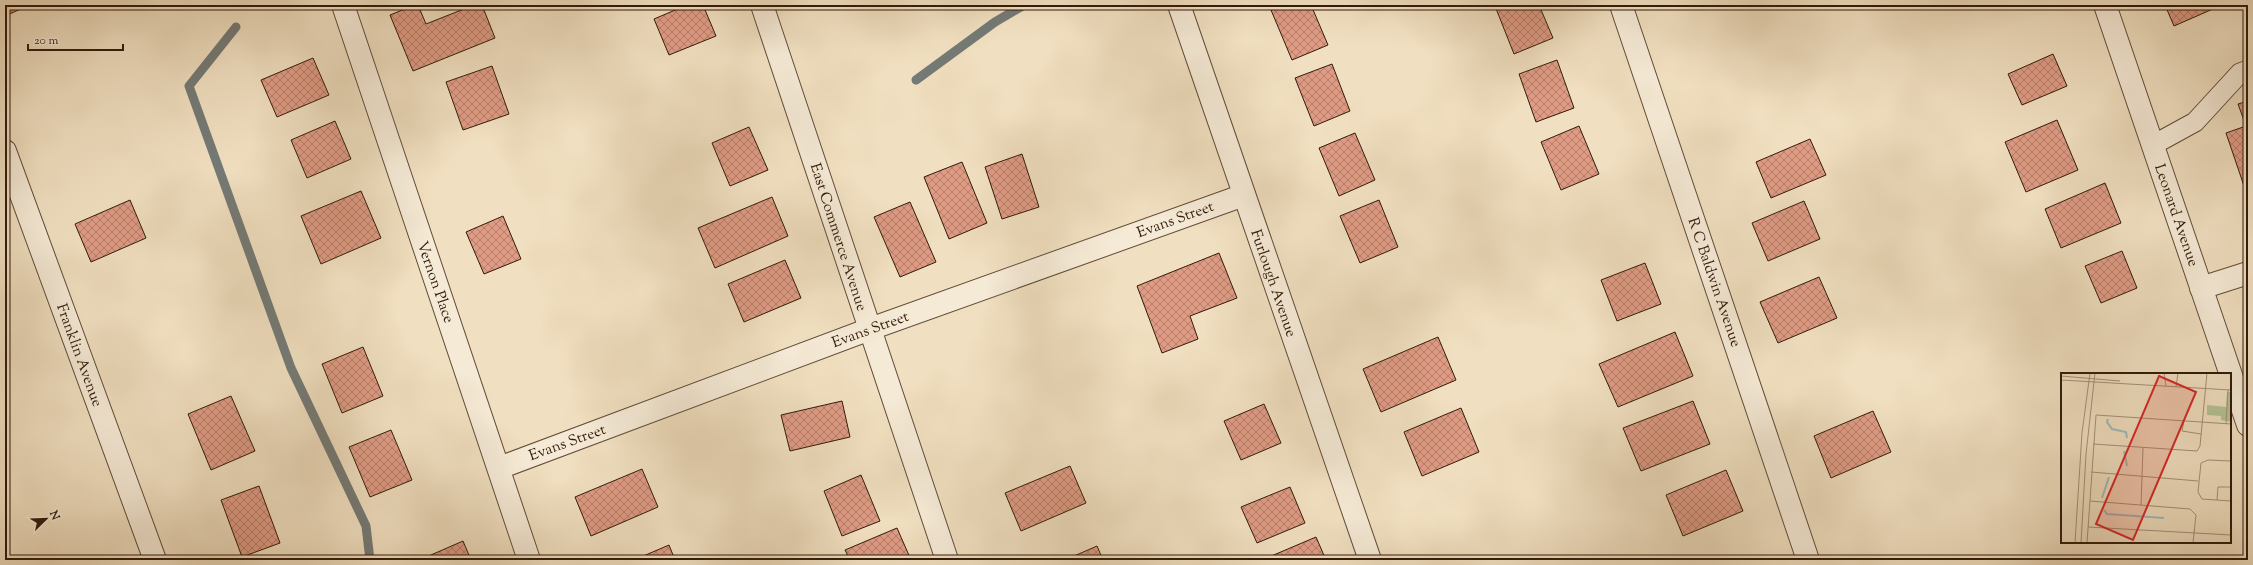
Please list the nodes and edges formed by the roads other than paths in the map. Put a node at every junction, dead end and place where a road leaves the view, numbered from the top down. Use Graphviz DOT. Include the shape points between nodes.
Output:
graph roads {
  1 [pos="343,5"];
  2 [pos="762,5"];
  3 [pos="1178,5"];
  4 [pos="1622,5"];
  5 [pos="2105,5"];
  6 [pos="2248,70"];
  7 [pos="2153,145"];
  8 [pos="5,151"];
  9 [pos="1244,195"];
  10 [pos="2248,273"];
  11 [pos="2201,288"];
  12 [pos="870,329"];
  13 [pos="2230,373"];
  14 [pos="2231,375"];
  15 [pos="2248,425"];
  16 [pos="499,468"];
  17 [pos="155,560"];
  18 [pos="529,560"];
  19 [pos="947,560"];
  20 [pos="1370,560"];
  21 [pos="1808,560"];
  1 -- 16 [label="street, Vernon Place"];
  2 -- 12 [label="street, East Commerce Avenue"];
  3 -- 9 [label="street, Furlough Avenue"];
  4 -- 21 [label="street, R C Baldwin Avenue"];
  5 -- 7 [label="street, Leonard Avenue"];
  6 -- 7 [label="lane" via="2240,73 2195,122"];
  7 -- 11 [label="street, Leonard Avenue"];
  8 -- 17 [label="street, Franklin Avenue"];
  9 -- 12 [label="street, Evans Street"];
  9 -- 20 [label="street, Furlough Avenue"];
  10 -- 11 [label="street"];
  11 -- 13 [label="street, Leonard Avenue"];
  12 -- 16 [label="street, Evans Street"];
  12 -- 19 [label="street, East Commerce Avenue"];
  14 -- 15 [label="street, Leonard Avenue"];
  16 -- 18 [label="street, Vernon Place"];
}
